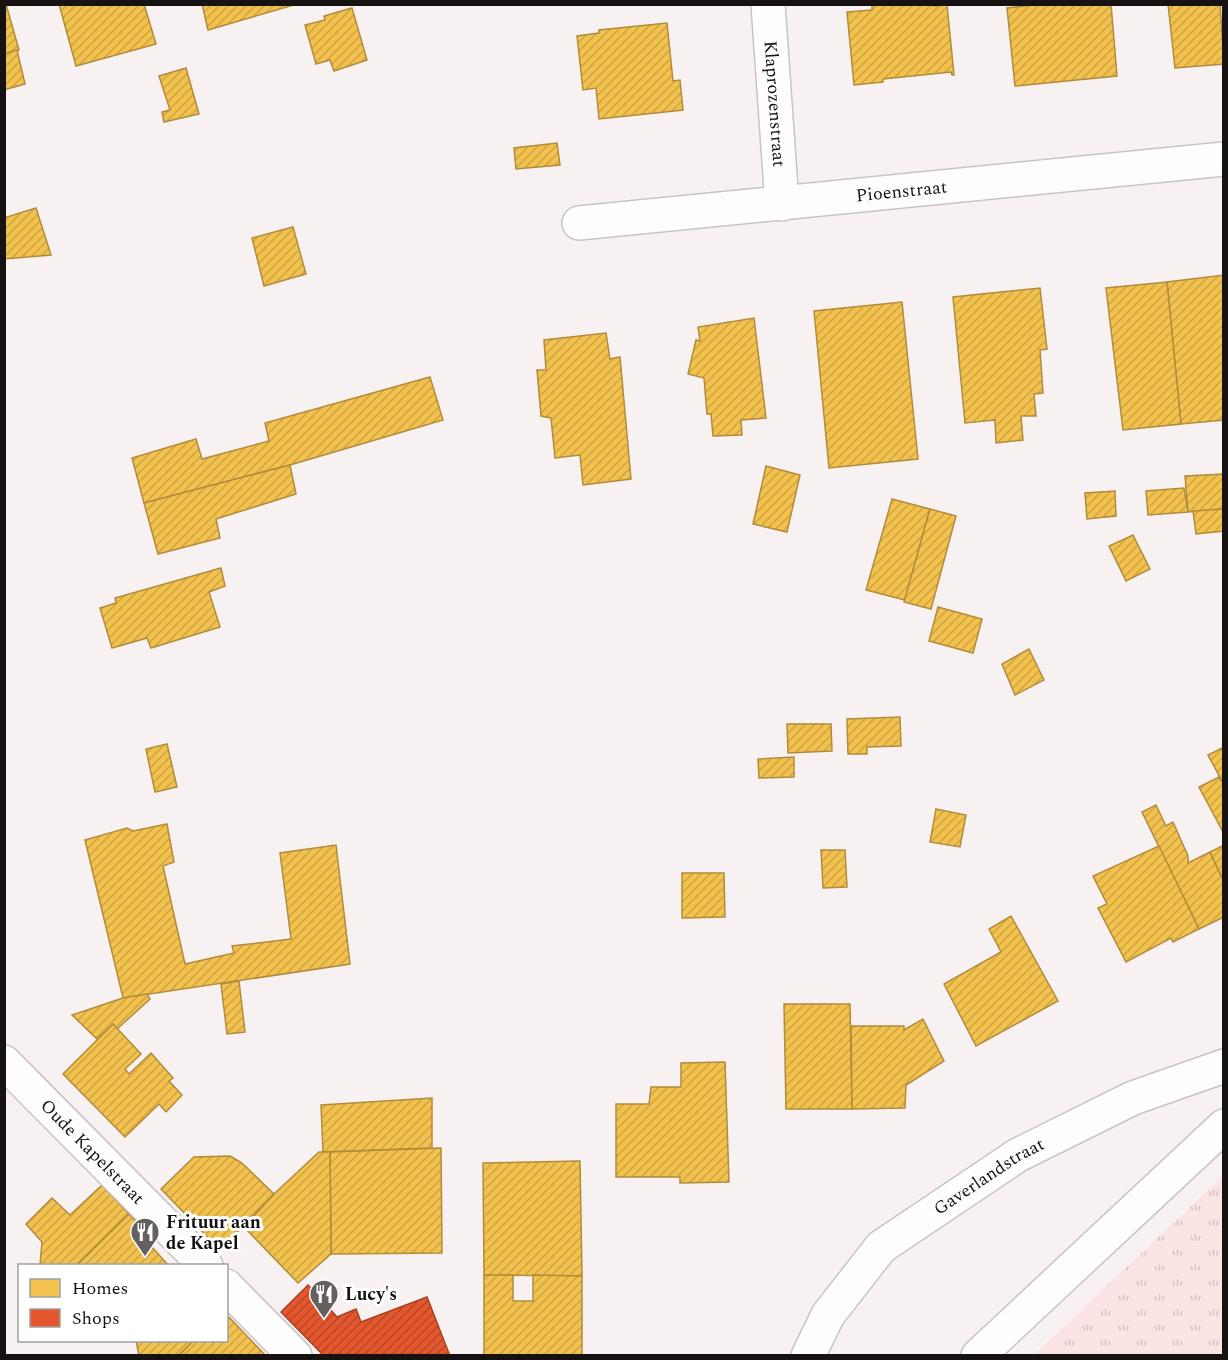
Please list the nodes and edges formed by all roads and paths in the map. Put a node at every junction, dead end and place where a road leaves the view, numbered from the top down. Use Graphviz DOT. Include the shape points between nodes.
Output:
graph roads {
  1 [pos="768,4"];
  2 [pos="1224,159"];
  3 [pos="782,204"];
  4 [pos="579,224"];
  5 [pos="4,1062"];
  6 [pos="1224,1066"];
  7 [pos="1224,1126"];
  8 [pos="204,1264"];
  9 [pos="228,1288"];
  10 [pos="295,1356"];
  11 [pos="808,1356"];
  12 [pos="978,1356"];
  1 -- 3 [label="street, Klaprozenstraat"];
  2 -- 3 [label="street, Pioenstraat"];
  3 -- 4 [label="street, Pioenstraat"];
  5 -- 8 [label="street, Oude Kapelstraat"];
  6 -- 11 [label="street, Gaverlandstraat" via="1134,1098 1018,1155 881,1247 828,1315"];
  7 -- 12 [label="street"];
  9 -- 10 [label="street"];
}
